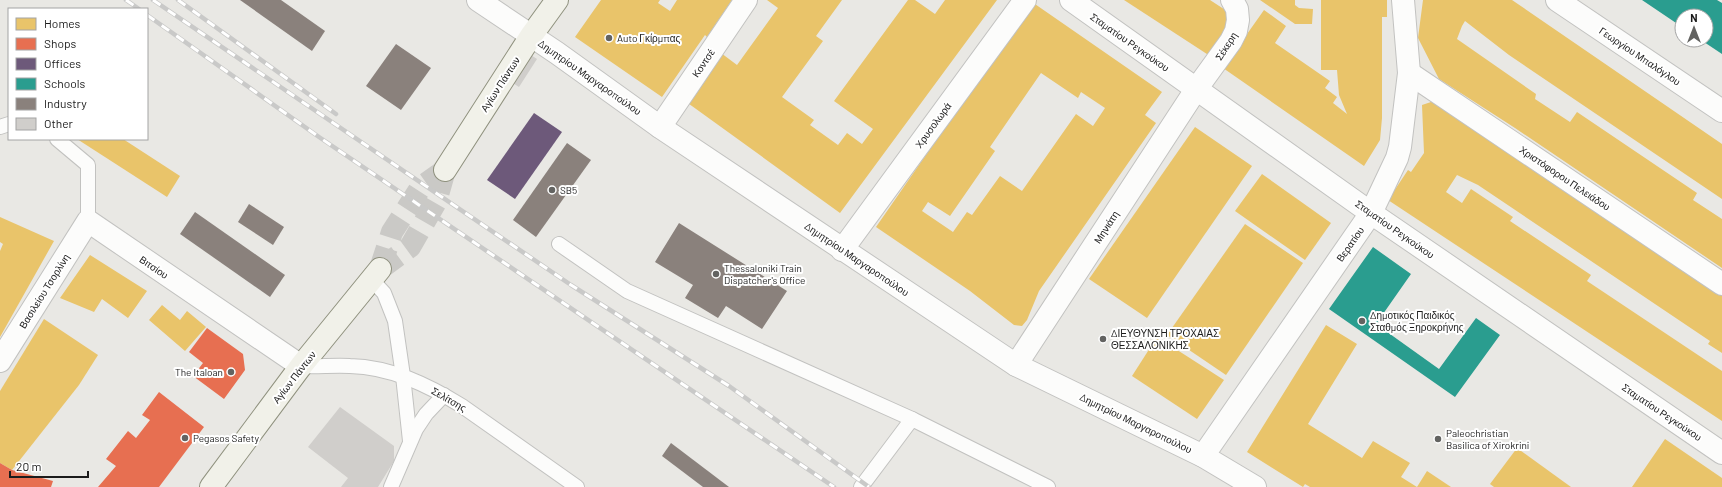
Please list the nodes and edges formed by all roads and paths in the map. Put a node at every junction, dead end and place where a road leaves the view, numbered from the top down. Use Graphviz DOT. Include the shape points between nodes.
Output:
graph roads {
  1 [pos="478,0"];
  2 [pos="557,0"];
  3 [pos="746,0"];
  4 [pos="1025,0"];
  5 [pos="1071,0"];
  6 [pos="1232,0"];
  7 [pos="1403,0"];
  8 [pos="1557,0"];
  9 [pos="531,36"];
  10 [pos="1409,73"];
  11 [pos="1197,88"];
  12 [pos="1722,111"];
  13 [pos="660,127"];
  14 [pos="58,140"];
  15 [pos="445,170"];
  16 [pos="1371,214"];
  17 [pos="88,221"];
  18 [pos="559,244"];
  19 [pos="842,250"];
  20 [pos="376,274"];
  21 [pos="1722,284"];
  22 [pos="0,361"];
  23 [pos="1016,365"];
  24 [pos="301,366"];
  25 [pos="403,376"];
  26 [pos="444,395"];
  27 [pos="912,419"];
  28 [pos="410,441"];
  29 [pos="1722,453"];
  30 [pos="1203,456"];
  31 [pos="211,487"];
  32 [pos="391,487"];
  33 [pos="578,487"];
  34 [pos="861,487"];
  35 [pos="1048,487"];
  36 [pos="1255,487"];
  1 -- 9 [label="street, Δημητρίου Μαργαροπούλου"];
  2 -- 9 [label="main road, Αγίων Πάντων"];
  3 -- 13 [label="street, Κοντσέ"];
  4 -- 19 [label="street, Χρυσολωρά"];
  5 -- 11 [label="street, Σταματίου Ρεγκούκου"];
  6 -- 11 [label="street, Σέκερη" via="1237,9 1236,31"];
  7 -- 10 [label="street, Βερατίου"];
  8 -- 12 [label="street, Γεωργίου Μπαλόγλου"];
  9 -- 13 [label="street, Δημητρίου Μαργαροπούλου"];
  9 -- 15 [label="main road, Αγίων Πάντων"];
  10 -- 16 [label="street, Βερατίου" via="1398,154"];
  10 -- 21 [label="street, Χριστόφορου Πελειάδου"];
  11 -- 16 [label="street, Σταματίου Ρεγκούκου"];
  11 -- 23 [label="street, Μηνιάτη"];
  13 -- 19 [label="street, Δημητρίου Μαργαροπούλου"];
  14 -- 17 [label="lane" via="88,165"];
  16 -- 29 [label="street, Σταματίου Ρεγκούκου"];
  16 -- 30 [label="street, Βερατίου"];
  17 -- 22 [label="street, Βασιλείου Τσορλίνη"];
  17 -- 24 [label="street, Βιτσίου"];
  18 -- 27 [label="lane" via="627,291"];
  19 -- 23 [label="street, Δημητρίου Μαργαροπούλου"];
  20 -- 24 [label="main road, Αγίων Πάντων"];
  20 -- 25 [label="lane" via="392,310"];
  23 -- 30 [label="street, Δημητρίου Μαργαροπούλου"];
  24 -- 25 [label="lane, Σελίτσης" via="362,367"];
  24 -- 31 [label="main road, Αγίων Πάντων"];
  25 -- 26 [label="lane, Σελίτσης"];
  25 -- 28 [label="lane"];
  26 -- 28 [label="lane" via="421,420"];
  26 -- 33 [label="lane, Σελίτσης" via="486,421"];
  27 -- 34 [label="lane"];
  27 -- 35 [label="lane"];
  28 -- 32 [label="lane"];
  30 -- 36 [label="street, Δημητρίου Μαργαροπούλου"];
}
